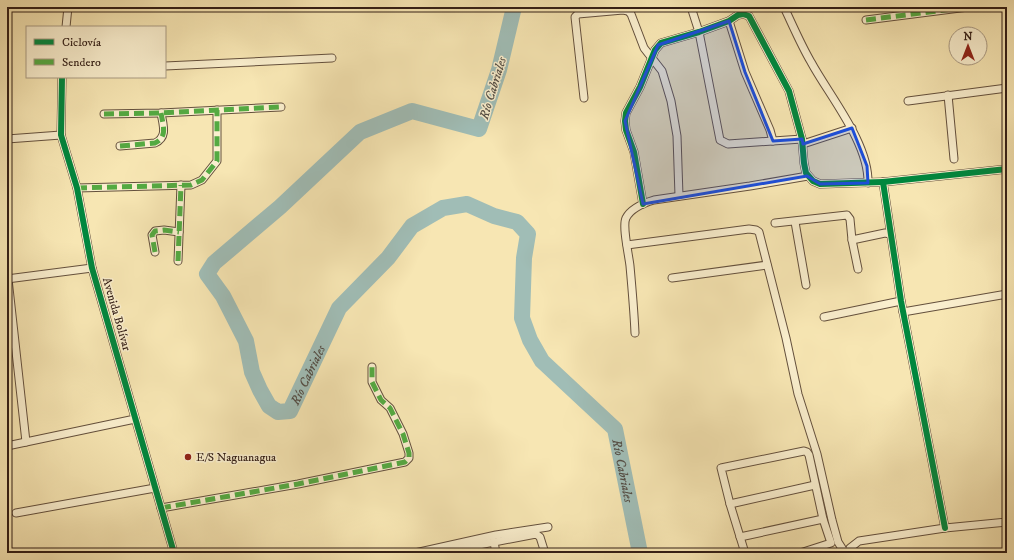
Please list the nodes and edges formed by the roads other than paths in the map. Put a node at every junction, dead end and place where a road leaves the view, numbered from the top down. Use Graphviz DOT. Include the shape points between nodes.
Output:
graph roads {
  1 [pos="68,7"];
  2 [pos="691,7"];
  3 [pos="784,7"];
  4 [pos="968,7"];
  5 [pos="729,20"];
  6 [pos="866,20"];
  7 [pos="66,26"];
  8 [pos="698,32"];
  9 [pos="652,57"];
  10 [pos="332,58"];
  11 [pos="166,66"];
  12 [pos="62,78"];
  13 [pos="1007,88"];
  14 [pos="948,95"];
  15 [pos="584,98"];
  16 [pos="908,101"];
  17 [pos="281,107"];
  18 [pos="217,110"];
  19 [pos="161,113"];
  20 [pos="104,114"];
  21 [pos="852,128"];
  22 [pos="61,134"];
  23 [pos="7,139"];
  24 [pos="773,141"];
  25 [pos="803,142"];
  26 [pos="120,146"];
  27 [pos="954,159"];
  28 [pos="1007,169"];
  29 [pos="808,176"];
  30 [pos="883,182"];
  31 [pos="868,183"];
  32 [pos="181,185"];
  33 [pos="77,188"];
  34 [pos="679,196"];
  35 [pos="643,204"];
  36 [pos="795,222"];
  37 [pos="776,223"];
  38 [pos="179,232"];
  39 [pos="890,234"];
  40 [pos="852,240"];
  41 [pos="627,245"];
  42 [pos="155,252"];
  43 [pos="178,262"];
  44 [pos="767,265"];
  45 [pos="92,268"];
  46 [pos="858,269"];
  47 [pos="672,278"];
  48 [pos="7,279"];
  49 [pos="806,285"];
  50 [pos="1007,294"];
  51 [pos="901,301"];
  52 [pos="903,312"];
  53 [pos="824,317"];
  54 [pos="636,333"];
  55 [pos="372,367"];
  56 [pos="136,419"];
  57 [pos="26,442"];
  58 [pos="7,446"];
  59 [pos="815,485"];
  60 [pos="155,488"];
  61 [pos="730,504"];
  62 [pos="161,508"];
  63 [pos="16,513"];
  64 [pos="823,519"];
  65 [pos="1007,522"];
  66 [pos="548,527"];
  67 [pos="945,528"];
  68 [pos="740,537"];
  69 [pos="494,542"];
  70 [pos="174,553"];
  71 [pos="415,553"];
  72 [pos="439,553"];
  73 [pos="496,553"];
  74 [pos="545,553"];
  75 [pos="746,553"];
  76 [pos="800,553"];
  77 [pos="845,553"];
  78 [pos="848,553"];
  1 -- 7 [label="street"];
  2 -- 8 [label="street"];
  3 -- 21 [label="street" via="811,63"];
  4 -- 6 [label="street"];
  5 -- 8 [label="street"];
  5 -- 24 [label="street" via="745,72"];
  5 -- 25 [label="street" via="741,14 748,16 789,90"];
  8 -- 9 [label="street" via="661,43 656,47"];
  8 -- 24 [label="street" via="720,140 728,144"];
  9 -- 15 [label="street" via="641,41 628,11 577,14 575,18"];
  9 -- 34 [label="street" via="664,76 674,111"];
  9 -- 35 [label="street" via="625,121 634,152"];
  10 -- 11 [label="street"];
  12 -- 22 [label="street, Avenida Bolívar"];
  13 -- 14 [label="street"];
  14 -- 16 [label="street"];
  14 -- 27 [label="street"];
  17 -- 18 [label="street"];
  18 -- 19 [label="street"];
  18 -- 32 [label="street" via="217,161 202,180 191,185"];
  19 -- 20 [label="street"];
  19 -- 26 [label="street" via="163,136 159,141"];
  21 -- 25 [label="street"];
  21 -- 31 [label="street" via="867,166"];
  22 -- 23 [label="street"];
  22 -- 33 [label="street, Avenida Bolívar"];
  24 -- 25 [label="street"];
  25 -- 29 [label="street" via="804,163"];
  28 -- 30 [label="street"];
  29 -- 31 [label="street" via="820,184"];
  29 -- 34 [label="street"];
  30 -- 31 [label="street"];
  30 -- 39 [label="street"];
  32 -- 33 [label="street"];
  32 -- 38 [label="street"];
  33 -- 45 [label="street, Avenida Bolívar"];
  34 -- 35 [label="street"];
  35 -- 41 [label="street" via="626,217 624,224"];
  36 -- 37 [label="street"];
  36 -- 40 [label="street" via="848,215"];
  36 -- 49 [label="street"];
  38 -- 42 [label="street" via="155,231 152,235"];
  38 -- 43 [label="street"];
  39 -- 40 [label="street"];
  39 -- 51 [label="street"];
  40 -- 46 [label="street"];
  41 -- 44 [label="street" via="753,229 759,232"];
  41 -- 54 [label="street"];
  44 -- 47 [label="street"];
  44 -- 77 [label="street" via="832,520 838,542"];
  45 -- 48 [label="street"];
  45 -- 56 [label="street, Avenida Bolívar"];
  48 -- 57 [label="street"];
  50 -- 52 [label="street"];
  51 -- 52 [label="street"];
  51 -- 53 [label="street"];
  52 -- 67 [label="street"];
  55 -- 62 [label="street" via="372,382 380,400 390,408 403,434 409,453 409,458 405,462"];
  56 -- 57 [label="street"];
  56 -- 60 [label="street, Avenida Bolívar"];
  57 -- 58 [label="street"];
  59 -- 61 [label="street"];
  59 -- 61 [label="street" via="809,455 804,451 721,468"];
  59 -- 64 [label="street"];
  60 -- 62 [label="street, Avenida Bolívar"];
  60 -- 63 [label="street"];
  61 -- 68 [label="street"];
  62 -- 70 [label="street, Avenida Bolívar"];
  64 -- 68 [label="street"];
  64 -- 76 [label="street" via="831,543"];
  65 -- 67 [label="street"];
  66 -- 71 [label="street" via="496,535"];
  67 -- 78 [label="street" via="859,541"];
  68 -- 75 [label="street"];
  69 -- 72 [label="street"];
  69 -- 73 [label="street"];
  69 -- 74 [label="street" via="536,534 539,535"];
}
